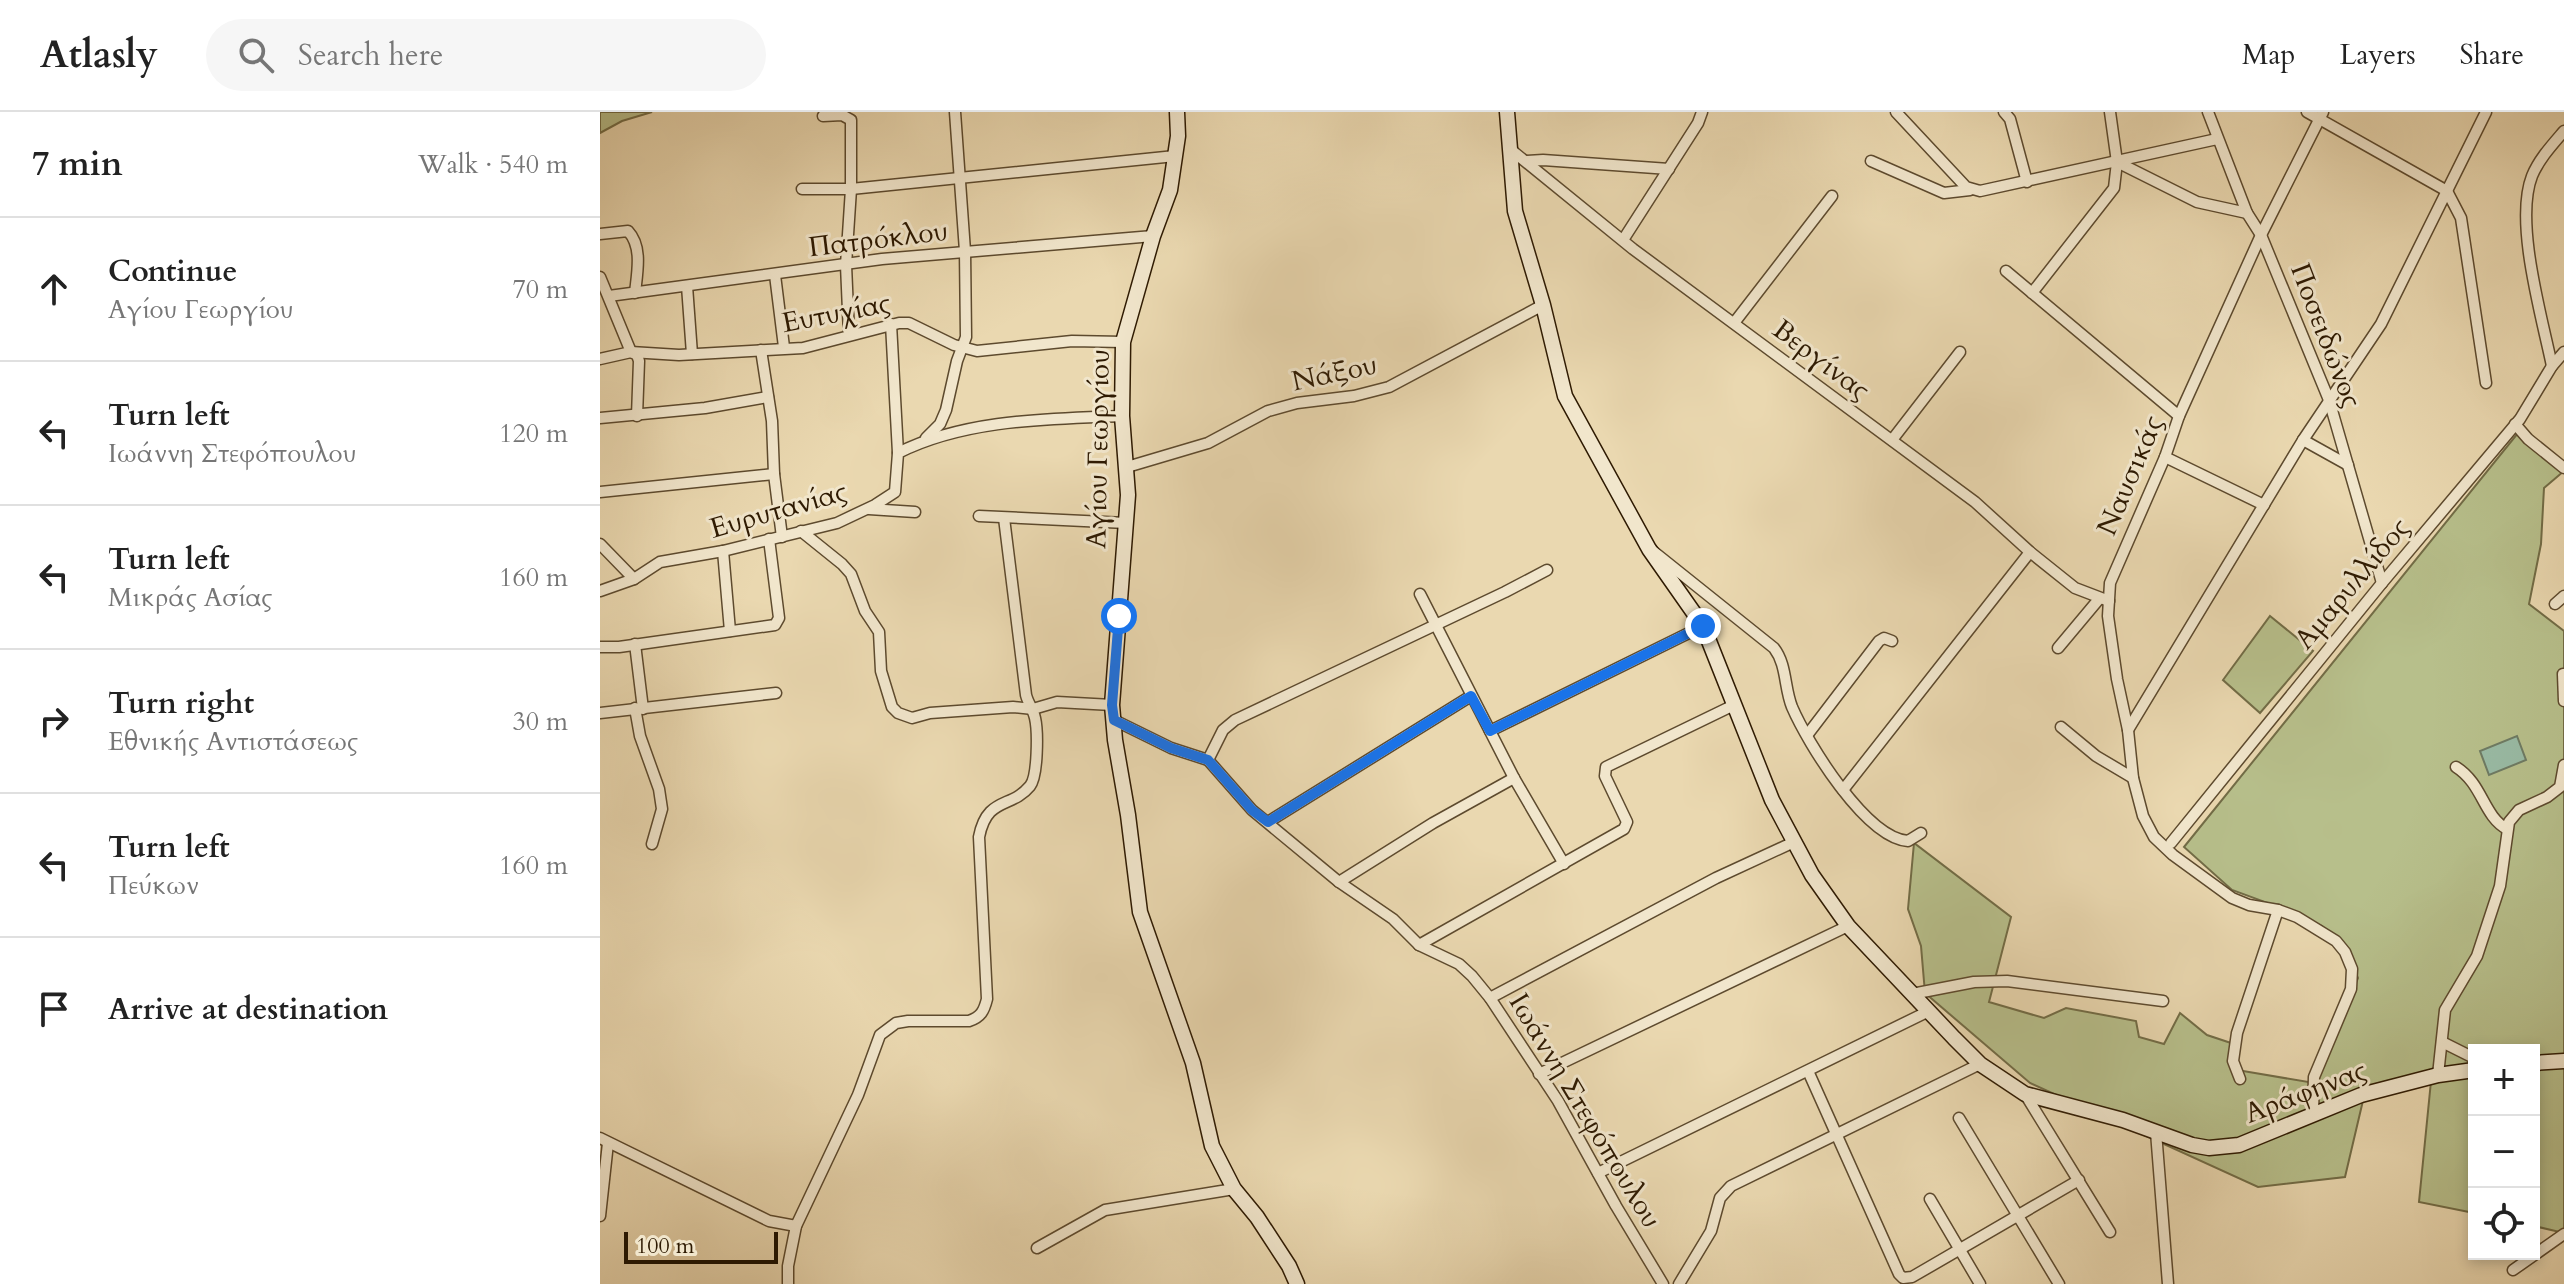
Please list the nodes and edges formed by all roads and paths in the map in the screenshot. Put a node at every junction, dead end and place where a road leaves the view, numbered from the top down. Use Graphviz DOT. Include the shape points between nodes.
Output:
graph roads {
  1 [pos="955,112"];
  2 [pos="1177,112"];
  3 [pos="1507,112"];
  4 [pos="1702,112"];
  5 [pos="1896,112"];
  6 [pos="2004,112"];
  7 [pos="2110,112"];
  8 [pos="2208,112"];
  9 [pos="2307,112"];
  10 [pos="2486,112"];
  11 [pos="823,116"];
  12 [pos="2321,116"];
  13 [pos="2564,131"];
  14 [pos="2217,139"];
  15 [pos="1510,149"];
  16 [pos="1175,156"];
  17 [pos="1527,161"];
  18 [pos="1871,161"];
  19 [pos="2117,162"];
  20 [pos="1669,169"];
  21 [pos="959,179"];
  22 [pos="2027,182"];
  23 [pos="802,189"];
  24 [pos="851,189"];
  25 [pos="1975,190"];
  26 [pos="2447,191"];
  27 [pos="1832,196"];
  28 [pos="2247,213"];
  29 [pos="600,234"];
  30 [pos="2261,235"];
  31 [pos="1153,236"];
  32 [pos="1623,240"];
  33 [pos="965,251"];
  34 [pos="846,265"];
  35 [pos="2006,271"];
  36 [pos="775,275"];
  37 [pos="600,277"];
  38 [pos="687,286"];
  39 [pos="635,293"];
  40 [pos="2032,293"];
  41 [pos="609,296"];
  42 [pos="1543,305"];
  43 [pos="1734,323"];
  44 [pos="891,324"];
  45 [pos="849,334"];
  46 [pos="1123,342"];
  47 [pos="784,347"];
  48 [pos="964,348"];
  49 [pos="761,350"];
  50 [pos="631,352"];
  51 [pos="1960,352"];
  52 [pos="2564,352"];
  53 [pos="692,354"];
  54 [pos="600,359"];
  55 [pos="2552,366"];
  56 [pos="2486,383"];
  57 [pos="768,397"];
  58 [pos="2329,400"];
  59 [pos="637,416"];
  60 [pos="1122,416"];
  61 [pos="2179,416"];
  62 [pos="600,418"];
  63 [pos="2515,424"];
  64 [pos="924,439"];
  65 [pos="1892,440"];
  66 [pos="2303,440"];
  67 [pos="898,453"];
  68 [pos="2165,457"];
  69 [pos="2348,465"];
  70 [pos="1127,467"];
  71 [pos="2564,468"];
  72 [pos="774,474"];
  73 [pos="600,492"];
  74 [pos="2264,505"];
  75 [pos="867,508"];
  76 [pos="915,512"];
  77 [pos="979,516"];
  78 [pos="1004,518"];
  79 [pos="1126,523"];
  80 [pos="801,531"];
  81 [pos="782,537"];
  82 [pos="769,539"];
  83 [pos="600,544"];
  84 [pos="1649,549"];
  85 [pos="723,551"];
  86 [pos="2030,552"];
  87 [pos="1547,570"];
  88 [pos="634,579"];
  89 [pos="2382,583"];
  90 [pos="600,591"];
  91 [pos="1420,594"];
  92 [pos="2564,596"];
  93 [pos="2104,600"];
  94 [pos="2555,604"];
  95 [pos="1437,624"];
  96 [pos="1703,626"];
  97 [pos="730,631"];
  98 [pos="1892,641"];
  99 [pos="635,644"];
  100 [pos="600,647"];
  101 [pos="2058,648"];
  102 [pos="2563,674"];
  103 [pos="776,693"];
  104 [pos="1471,696"];
  105 [pos="2564,701"];
  106 [pos="1734,705"];
  107 [pos="639,708"];
  108 [pos="1033,709"];
  109 [pos="1113,712"];
  110 [pos="600,713"];
  111 [pos="2061,727"];
  112 [pos="2128,730"];
  113 [pos="1490,731"];
  114 [pos="1808,734"];
  115 [pos="1208,760"];
  116 [pos="2564,765"];
  117 [pos="2456,767"];
  118 [pos="1514,778"];
  119 [pos="2133,778"];
  120 [pos="1843,790"];
  121 [pos="1268,822"];
  122 [pos="2507,829"];
  123 [pos="1921,833"];
  124 [pos="2154,837"];
  125 [pos="1794,842"];
  126 [pos="2171,843"];
  127 [pos="652,844"];
  128 [pos="1564,864"];
  129 [pos="2186,865"];
  130 [pos="1339,882"];
  131 [pos="2278,910"];
  132 [pos="1848,926"];
  133 [pos="1419,945"];
  134 [pos="1912,994"];
  135 [pos="1490,998"];
  136 [pos="2163,1001"];
  137 [pos="1929,1011"];
  138 [pos="2442,1042"];
  139 [pos="2468,1055"];
  140 [pos="2564,1061"];
  141 [pos="2540,1063"];
  142 [pos="1980,1064"];
  143 [pos="1808,1071"];
  144 [pos="2468,1071"];
  145 [pos="1539,1074"];
  146 [pos="2438,1075"];
  147 [pos="2240,1079"];
  148 [pos="2025,1094"];
  149 [pos="2313,1112"];
  150 [pos="1959,1118"];
  151 [pos="2156,1132"];
  152 [pos="1838,1135"];
  153 [pos="604,1141"];
  154 [pos="1598,1173"];
  155 [pos="2079,1180"];
  156 [pos="1234,1189"];
  157 [pos="1930,1199"];
  158 [pos="2016,1215"];
  159 [pos="600,1216"];
  160 [pos="796,1226"];
  161 [pos="2110,1232"];
  162 [pos="2564,1234"];
  163 [pos="1037,1248"];
  164 [pos="1960,1250"];
  165 [pos="2513,1270"];
  166 [pos="788,1284"];
  167 [pos="1297,1284"];
  168 [pos="1663,1284"];
  169 [pos="1679,1284"];
  170 [pos="1980,1284"];
  171 [pos="2059,1284"];
  172 [pos="2168,1284"];
  1 -- 21 [label="street"];
  2 -- 16 [label="main road, Αγίου Γεωργίου"];
  3 -- 15 [label="main road, Αράφηνας"];
  4 -- 20 [label="street"];
  5 -- 25 [label="street"];
  6 -- 22 [label="street"];
  7 -- 19 [label="street"];
  8 -- 14 [label="street, Ποσειδώνος"];
  9 -- 12 [label="street"];
  10 -- 26 [label="street"];
  11 -- 24 [label="street" via="851,120"];
  12 -- 26 [label="street"];
  12 -- 30 [label="street, Ναυσικάς"];
  13 -- 55 [label="street" via="2539,161 2526,201"];
  14 -- 19 [label="street"];
  14 -- 28 [label="street, Ποσειδώνος"];
  15 -- 17 [label="street, Βεργίνας"];
  15 -- 42 [label="main road, Αράφηνας" via="1515,211"];
  16 -- 21 [label="street"];
  16 -- 31 [label="main road, Αγίου Γεωργίου" via="1170,190"];
  17 -- 20 [label="street"];
  17 -- 32 [label="street, Βεργίνας"];
  18 -- 25 [label="street" via="1942,193"];
  19 -- 22 [label="street"];
  19 -- 28 [label="street" via="2197,202"];
  19 -- 40 [label="street" via="2114,188"];
  20 -- 32 [label="street"];
  21 -- 24 [label="street"];
  21 -- 33 [label="street"];
  22 -- 25 [label="street"];
  23 -- 24 [label="street"];
  24 -- 34 [label="street"];
  26 -- 56 [label="street" via="2461,218"];
  26 -- 58 [label="street" via="2381,324"];
  27 -- 43 [label="street"];
  28 -- 30 [label="street, Ποσειδώνος"];
  29 -- 39 [label="street" via="628,231 633,237"];
  30 -- 58 [label="street, Ποσειδώνος"];
  30 -- 61 [label="street, Ναυσικάς"];
  31 -- 33 [label="street, Πατρόκλου"];
  31 -- 46 [label="main road, Αγίου Γεωργίου"];
  32 -- 43 [label="street, Βεργίνας"];
  33 -- 34 [label="street, Πατρόκλου"];
  33 -- 48 [label="street"];
  34 -- 36 [label="street, Πατρόκλου"];
  34 -- 45 [label="street"];
  35 -- 40 [label="street"];
  36 -- 38 [label="street, Πατρόκλου"];
  36 -- 47 [label="street"];
  37 -- 41 [label="street"];
  38 -- 39 [label="street, Πατρόκλου"];
  38 -- 53 [label="street"];
  39 -- 41 [label="street, Πατρόκλου"];
  40 -- 61 [label="street"];
  41 -- 50 [label="street"];
  42 -- 70 [label="street, Νάξου" via="1389,387 1268,411 1208,443"];
  42 -- 84 [label="main road, Αράφηνας" via="1565,396"];
  43 -- 65 [label="street, Βεργίνας"];
  44 -- 45 [label="street, Ευτυχίας"];
  44 -- 48 [label="street, Ευτυχίας" via="909,323"];
  44 -- 67 [label="street"];
  45 -- 47 [label="street, Ευτυχίας" via="812,346"];
  46 -- 48 [label="street, Ευτυχίας"];
  46 -- 60 [label="main road, Αγίου Γεωργίου"];
  47 -- 49 [label="street, Ευτυχίας"];
  48 -- 64 [label="street" via="940,424"];
  49 -- 53 [label="street, Ευτυχίας"];
  49 -- 57 [label="street"];
  50 -- 53 [label="street, Ευτυχίας"];
  50 -- 54 [label="street, Ευτυχίας"];
  50 -- 59 [label="street" via="641,367"];
  51 -- 65 [label="street"];
  52 -- 55 [label="street, Αμαρυλλίδος"];
  55 -- 63 [label="street, Αμαρυλλίδος"];
  57 -- 59 [label="street"];
  57 -- 72 [label="street"];
  58 -- 66 [label="street"];
  58 -- 69 [label="street, Ποσειδώνος"];
  59 -- 62 [label="street"];
  60 -- 64 [label="street" via="990,426"];
  60 -- 70 [label="main road, Αγίου Γεωργίου"];
  61 -- 68 [label="street, Ναυσικάς"];
  63 -- 71 [label="street"];
  63 -- 89 [label="street, Αμαρυλλίδος"];
  64 -- 67 [label="street"];
  65 -- 86 [label="street, Βεργίνας" via="1975,502"];
  66 -- 69 [label="street"];
  66 -- 74 [label="street"];
  67 -- 75 [label="street, Ευρυτανίας" via="895,492"];
  68 -- 74 [label="street"];
  68 -- 93 [label="street, Ναυσικάς"];
  69 -- 89 [label="street, Ποσειδώνος"];
  70 -- 79 [label="main road, Αγίου Γεωργίου"];
  72 -- 73 [label="street"];
  72 -- 81 [label="street"];
  74 -- 112 [label="street"];
  75 -- 76 [label="street"];
  75 -- 80 [label="street, Ευρυτανίας" via="837,523"];
  77 -- 78 [label="street"];
  78 -- 79 [label="street"];
  78 -- 108 [label="street" via="1026,695"];
  79 -- 109 [label="main road, Αγίου Γεωργίου"];
  80 -- 81 [label="street, Ευρυτανίας"];
  80 -- 108 [label="street" via="851,574 879,632 881,671 898,713 912,718"];
  81 -- 82 [label="street, Ευρυτανίας"];
  82 -- 85 [label="street, Ευρυτανίας"];
  82 -- 97 [label="street" via="779,621"];
  83 -- 88 [label="street"];
  84 -- 96 [label="main road, Αράφηνας"];
  84 -- 114 [label="street" via="1774,648 1792,706"];
  85 -- 88 [label="street, Ευρυτανίας" via="660,562"];
  85 -- 97 [label="street"];
  86 -- 93 [label="street, Βεργίνας" via="2075,588"];
  86 -- 120 [label="street"];
  87 -- 95 [label="street"];
  88 -- 90 [label="street, Ευρυτανίας"];
  89 -- 126 [label="street, Αμαρυλλίδος"];
  91 -- 95 [label="street"];
  92 -- 94 [label="street"];
  93 -- 101 [label="street"];
  93 -- 112 [label="street, Ναυσικάς"];
  95 -- 104 [label="street"];
  95 -- 115 [label="street" via="1235,720 1223,730"];
  96 -- 106 [label="main road, Αράφηνας"];
  96 -- 113 [label="street"];
  97 -- 99 [label="street"];
  98 -- 114 [label="street" via="1879,641"];
  99 -- 100 [label="street"];
  99 -- 107 [label="street"];
  102 -- 105 [label="street"];
  103 -- 107 [label="street"];
  104 -- 113 [label="street"];
  104 -- 121 [label="street"];
  106 -- 125 [label="main road, Αράφηνας"];
  106 -- 128 [label="street" via="1606,767 1626,827"];
  107 -- 110 [label="street"];
  107 -- 127 [label="street" via="640,736 662,809"];
  108 -- 109 [label="street" via="1057,702"];
  108 -- 160 [label="street" via="1035,776 1027,789 986,816 979,837 985,1009 969,1021 896,1023 880,1035 858,1095"];
  109 -- 115 [label="street" via="1171,748"];
  109 -- 156 [label="main road, Αγίου Γεωργίου" via="1140,912 1193,1063 1212,1146"];
  111 -- 119 [label="street"];
  112 -- 119 [label="street, Ναυσικάς"];
  113 -- 118 [label="street"];
  114 -- 120 [label="street"];
  115 -- 121 [label="street, Ιωάννη Στεφόπουλου"];
  116 -- 122 [label="street" via="2560,787 2519,810"];
  117 -- 122 [label="street" via="2469,775 2497,823"];
  118 -- 128 [label="street"];
  118 -- 130 [label="street"];
  119 -- 124 [label="street, Ναυσικάς"];
  120 -- 123 [label="street" via="1890,837 1908,841"];
  121 -- 130 [label="street, Ιωάννη Στεφόπουλου"];
  122 -- 138 [label="street" via="2500,886 2477,956 2445,1010"];
  124 -- 126 [label="street"];
  124 -- 129 [label="street, Ναυσικάς"];
  125 -- 132 [label="main road, Αράφηνας"];
  125 -- 135 [label="street"];
  126 -- 129 [label="street"];
  128 -- 133 [label="street"];
  129 -- 131 [label="street" via="2241,902"];
  130 -- 133 [label="street, Ιωάννη Στεφόπουλου" via="1393,919"];
  131 -- 147 [label="street" via="2237,1033 2233,1061"];
  131 -- 149 [label="street" via="2336,941 2352,969 2348,1000 2314,1077"];
  132 -- 134 [label="main road, Αράφηνας"];
  132 -- 145 [label="street"];
  133 -- 135 [label="street, Ιωάννη Στεφόπουλου" via="1459,964"];
  134 -- 136 [label="street" via="2007,981"];
  134 -- 137 [label="main road, Αράφηνας"];
  135 -- 145 [label="street, Ιωάννη Στεφόπουλου"];
  137 -- 142 [label="main road, Αράφηνας"];
  137 -- 143 [label="street"];
  138 -- 139 [label="street"];
  138 -- 146 [label="street"];
  140 -- 141 [label="main road"];
  142 -- 148 [label="main road, Αράφηνας"];
  142 -- 152 [label="street"];
  143 -- 152 [label="street"];
  143 -- 154 [label="street"];
  144 -- 146 [label="main road, Αράφηνας"];
  145 -- 154 [label="street, Ιωάννη Στεφόπουλου"];
  146 -- 149 [label="main road, Αράφηνας"];
  148 -- 151 [label="main road, Αράφηνας"];
  148 -- 155 [label="street"];
  149 -- 151 [label="main road, Αράφηνας" via="2228,1148 2198,1147"];
  150 -- 158 [label="street"];
  151 -- 172 [label="street"];
  152 -- 164 [label="street" via="1899,1274 1912,1277"];
  152 -- 169 [label="street" via="1731,1186 1720,1198 1711,1231"];
  153 -- 159 [label="street"];
  153 -- 160 [label="street" via="769,1221"];
  154 -- 168 [label="street, Ιωάννη Στεφόπουλου"];
  155 -- 158 [label="street"];
  155 -- 161 [label="street"];
  156 -- 163 [label="street" via="1105,1210"];
  156 -- 167 [label="main road, Αγίου Γεωργίου"];
  157 -- 164 [label="street"];
  158 -- 164 [label="street"];
  158 -- 171 [label="street"];
  160 -- 166 [label="street"];
  162 -- 165 [label="street"];
  164 -- 170 [label="street"];
}
